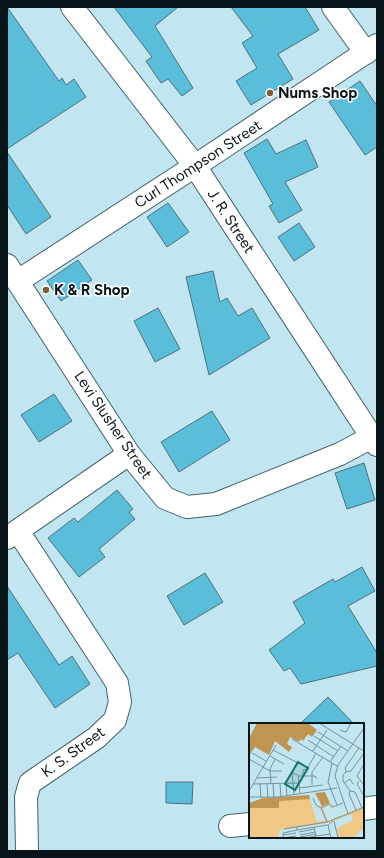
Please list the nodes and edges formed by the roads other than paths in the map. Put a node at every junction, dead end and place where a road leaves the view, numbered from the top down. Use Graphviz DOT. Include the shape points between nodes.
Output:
graph roads {
  1 [pos="72,7"];
  2 [pos="333,7"];
  3 [pos="372,49"];
  4 [pos="195,166"];
  5 [pos="13,273"];
  6 [pos="375,441"];
  7 [pos="129,454"];
  8 [pos="12,535"];
  9 [pos="377,807"];
  10 [pos="364,809"];
  11 [pos="27,851"];
  1 -- 4 [label="street, J. R. Street"];
  2 -- 3 [label="street"];
  3 -- 4 [label="street, Curl Thompson Street"];
  4 -- 5 [label="street, Curl Thompson Street"];
  4 -- 6 [label="street, J. R. Street"];
  5 -- 7 [label="street, Levi Slusher Street"];
  6 -- 7 [label="street, Levi Slusher Street" via="216,504 187,507 165,498"];
  7 -- 8 [label="street"];
  8 -- 11 [label="street, K. S. Street" via="117,683 120,702 115,720 96,738 30,783 26,797"];
  9 -- 10 [label="street"];
}
